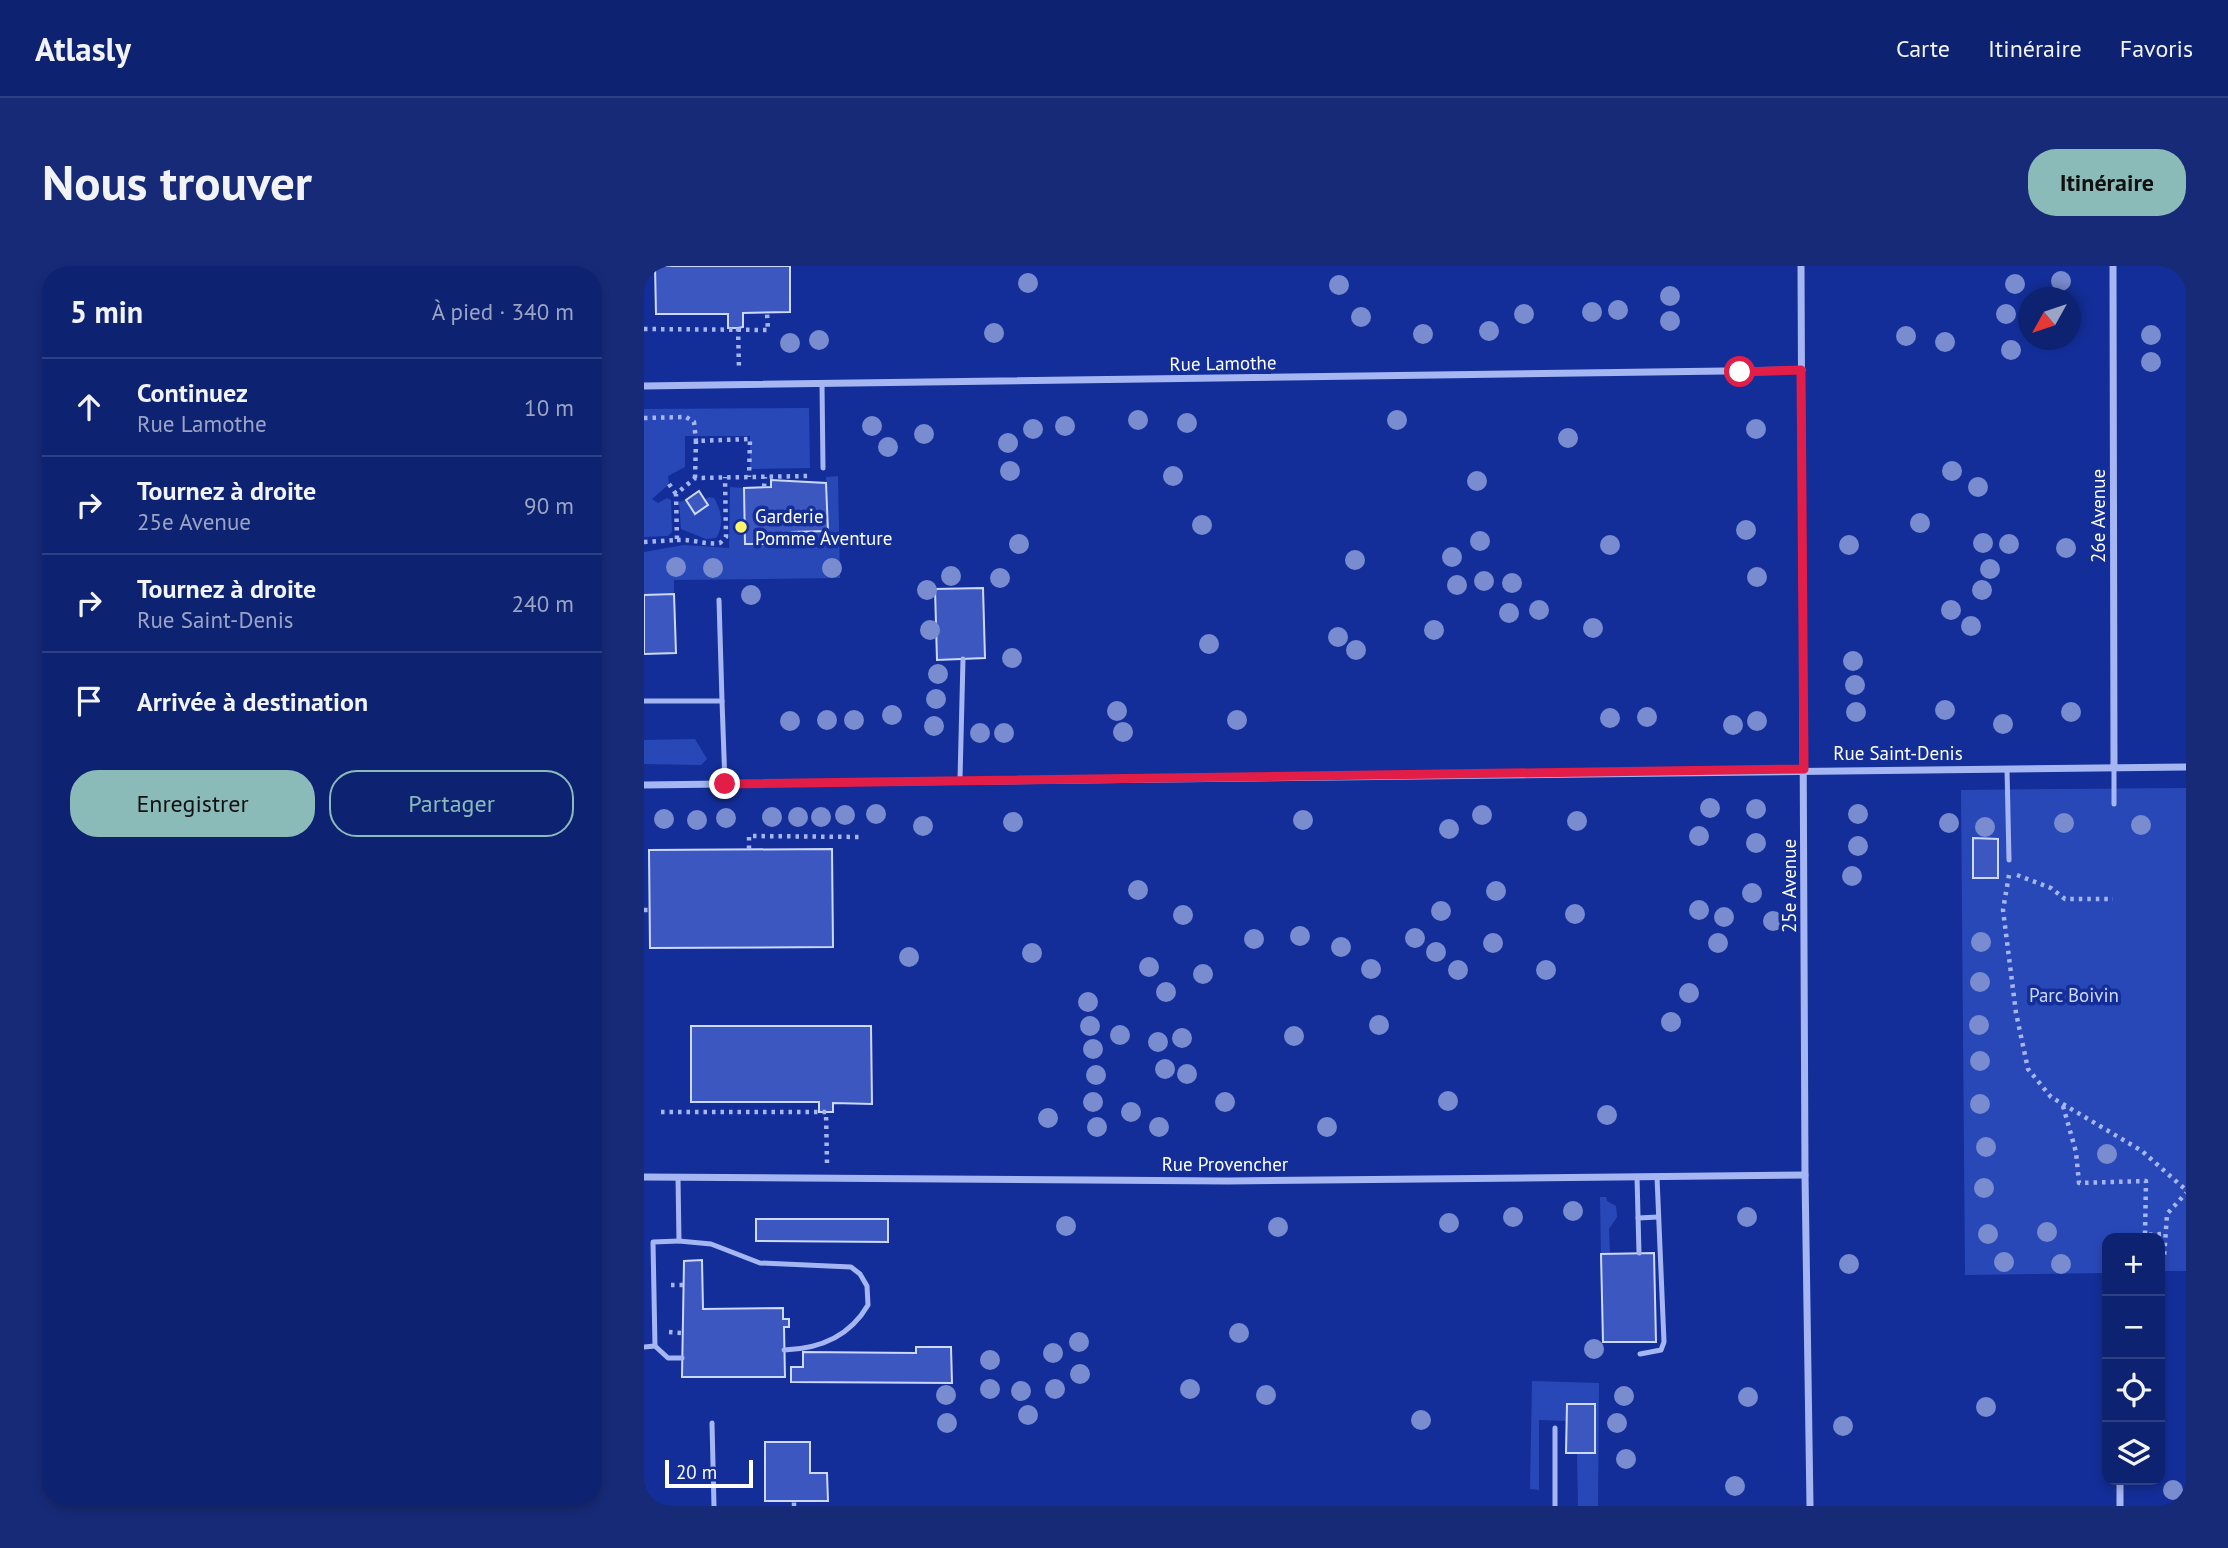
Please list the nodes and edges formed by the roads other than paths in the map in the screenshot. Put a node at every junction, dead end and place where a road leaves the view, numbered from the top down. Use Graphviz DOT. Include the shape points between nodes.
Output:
graph roads {
  1 [pos="1801,266"];
  2 [pos="2113,266"];
  3 [pos="1801,370"];
  4 [pos="821,384"];
  5 [pos="644,386"];
  6 [pos="822,468"];
  7 [pos="719,600"];
  8 [pos="962,659"];
  9 [pos="644,701"];
  10 [pos="722,701"];
  11 [pos="2114,766"];
  12 [pos="2186,767"];
  13 [pos="2007,768"];
  14 [pos="1804,769"];
  15 [pos="960,779"];
  16 [pos="725,784"];
  17 [pos="644,785"];
  18 [pos="2115,803"];
  19 [pos="2010,860"];
  20 [pos="1805,1175"];
  21 [pos="644,1177"];
  22 [pos="678,1177"];
  23 [pos="1637,1177"];
  24 [pos="1657,1177"];
  25 [pos="1638,1217"];
  26 [pos="1658,1217"];
  27 [pos="679,1241"];
  28 [pos="1639,1253"];
  29 [pos="655,1346"];
  30 [pos="644,1347"];
  31 [pos="784,1350"];
  32 [pos="1640,1354"];
  33 [pos="682,1358"];
  34 [pos="712,1423"];
  35 [pos="1555,1428"];
  36 [pos="2120,1485"];
  37 [pos="714,1506"];
  38 [pos="1555,1506"];
  39 [pos="1810,1506"];
  40 [pos="2120,1506"];
  1 -- 3 [label="street, 25e Avenue"];
  2 -- 11 [label="street, 26e Avenue"];
  3 -- 4 [label="street, Rue Lamothe"];
  3 -- 14 [label="street, 25e Avenue"];
  4 -- 5 [label="street, Rue Lamothe"];
  4 -- 6 [label="lane"];
  7 -- 10 [label="lane"];
  8 -- 15 [label="lane"];
  9 -- 10 [label="lane"];
  10 -- 16 [label="lane"];
  11 -- 12 [label="street, Rue Saint-Denis"];
  11 -- 13 [label="street, Rue Saint-Denis"];
  11 -- 18 [label="lane"];
  13 -- 14 [label="street, Rue Saint-Denis"];
  13 -- 19 [label="lane"];
  14 -- 15 [label="street, Rue Saint-Denis"];
  14 -- 20 [label="street, 25e Avenue"];
  15 -- 16 [label="street, Rue Saint-Denis"];
  16 -- 17 [label="street, Rue Saint-Denis"];
  20 -- 24 [label="street, Rue Provencher"];
  20 -- 39 [label="street, 25e Avenue"];
  21 -- 22 [label="street, Rue Provencher"];
  22 -- 23 [label="street, Rue Provencher" via="1241,1181"];
  22 -- 27 [label="lane"];
  23 -- 24 [label="street, Rue Provencher"];
  23 -- 25 [label="lane"];
  24 -- 26 [label="lane"];
  25 -- 26 [label="lane"];
  25 -- 28 [label="lane"];
  26 -- 32 [label="lane" via="1664,1342 1661,1350"];
  27 -- 29 [label="lane" via="653,1242"];
  27 -- 31 [label="lane" via="711,1244 760,1263 842,1265 860,1274 868,1305 852,1327 822,1343"];
  29 -- 30 [label="lane"];
  29 -- 33 [label="lane" via="668,1358"];
  34 -- 37 [label="lane"];
  35 -- 38 [label="lane"];
  36 -- 40 [label="street"];
}
